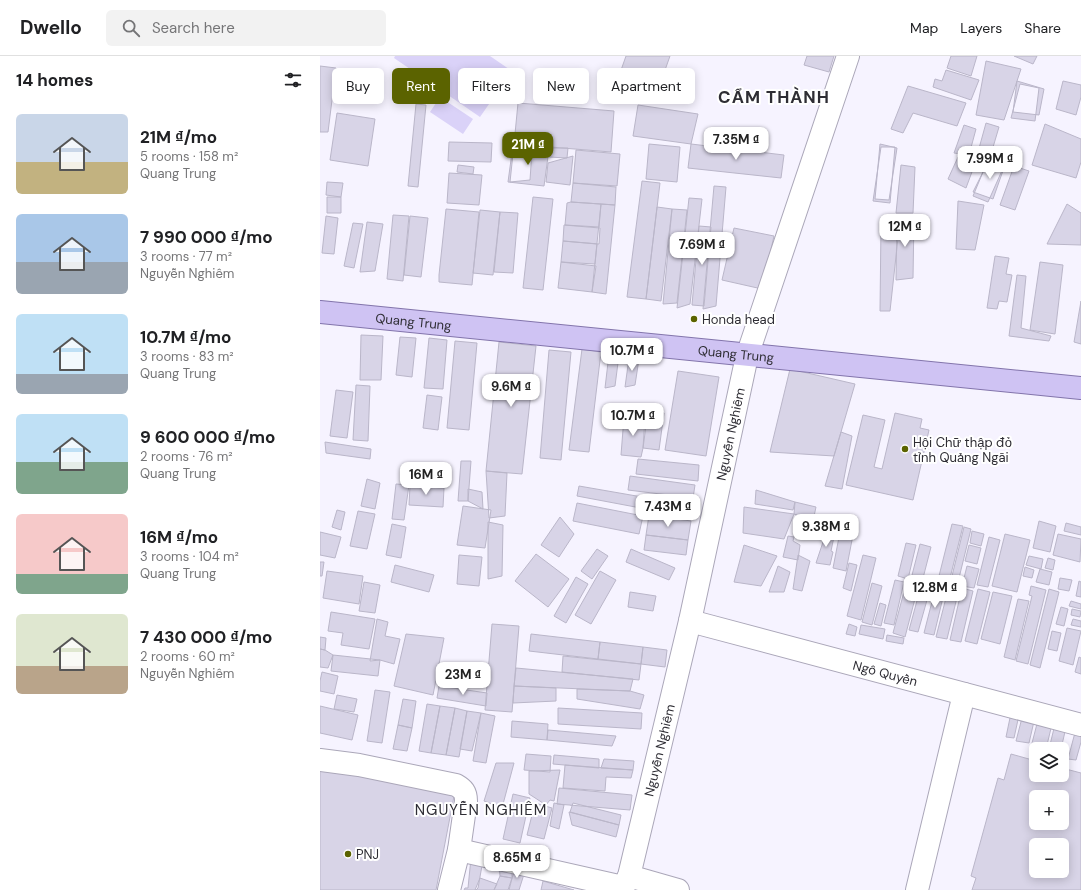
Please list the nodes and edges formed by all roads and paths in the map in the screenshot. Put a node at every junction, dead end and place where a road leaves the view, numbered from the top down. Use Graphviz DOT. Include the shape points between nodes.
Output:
graph roads {
  1 [pos="848,56"];
  2 [pos="320,312"];
  3 [pos="747,356"];
  4 [pos="1081,388"];
  5 [pos="690,621"];
  6 [pos="964,694"];
  7 [pos="1081,725"];
  8 [pos="320,760"];
  9 [pos="459,850"];
  10 [pos="625,884"];
  11 [pos="449,890"];
  12 [pos="678,890"];
  13 [pos="917,890"];
  1 -- 3 [label="street, Nguyễn Nghiêm"];
  2 -- 3 [label="main road, Quang Trung"];
  3 -- 4 [label="main road, Quang Trung"];
  3 -- 5 [label="street, Nguyễn Nghiêm"];
  5 -- 6 [label="street, Ngô Quyền"];
  5 -- 10 [label="street, Nguyễn Nghiêm"];
  6 -- 7 [label="street, Ngô Quyền"];
  6 -- 13 [label="street"];
  8 -- 9 [label="street" via="456,785 463,789 466,801"];
  9 -- 10 [label="street"];
  9 -- 11 [label="street"];
  10 -- 12 [label="street"];
}
